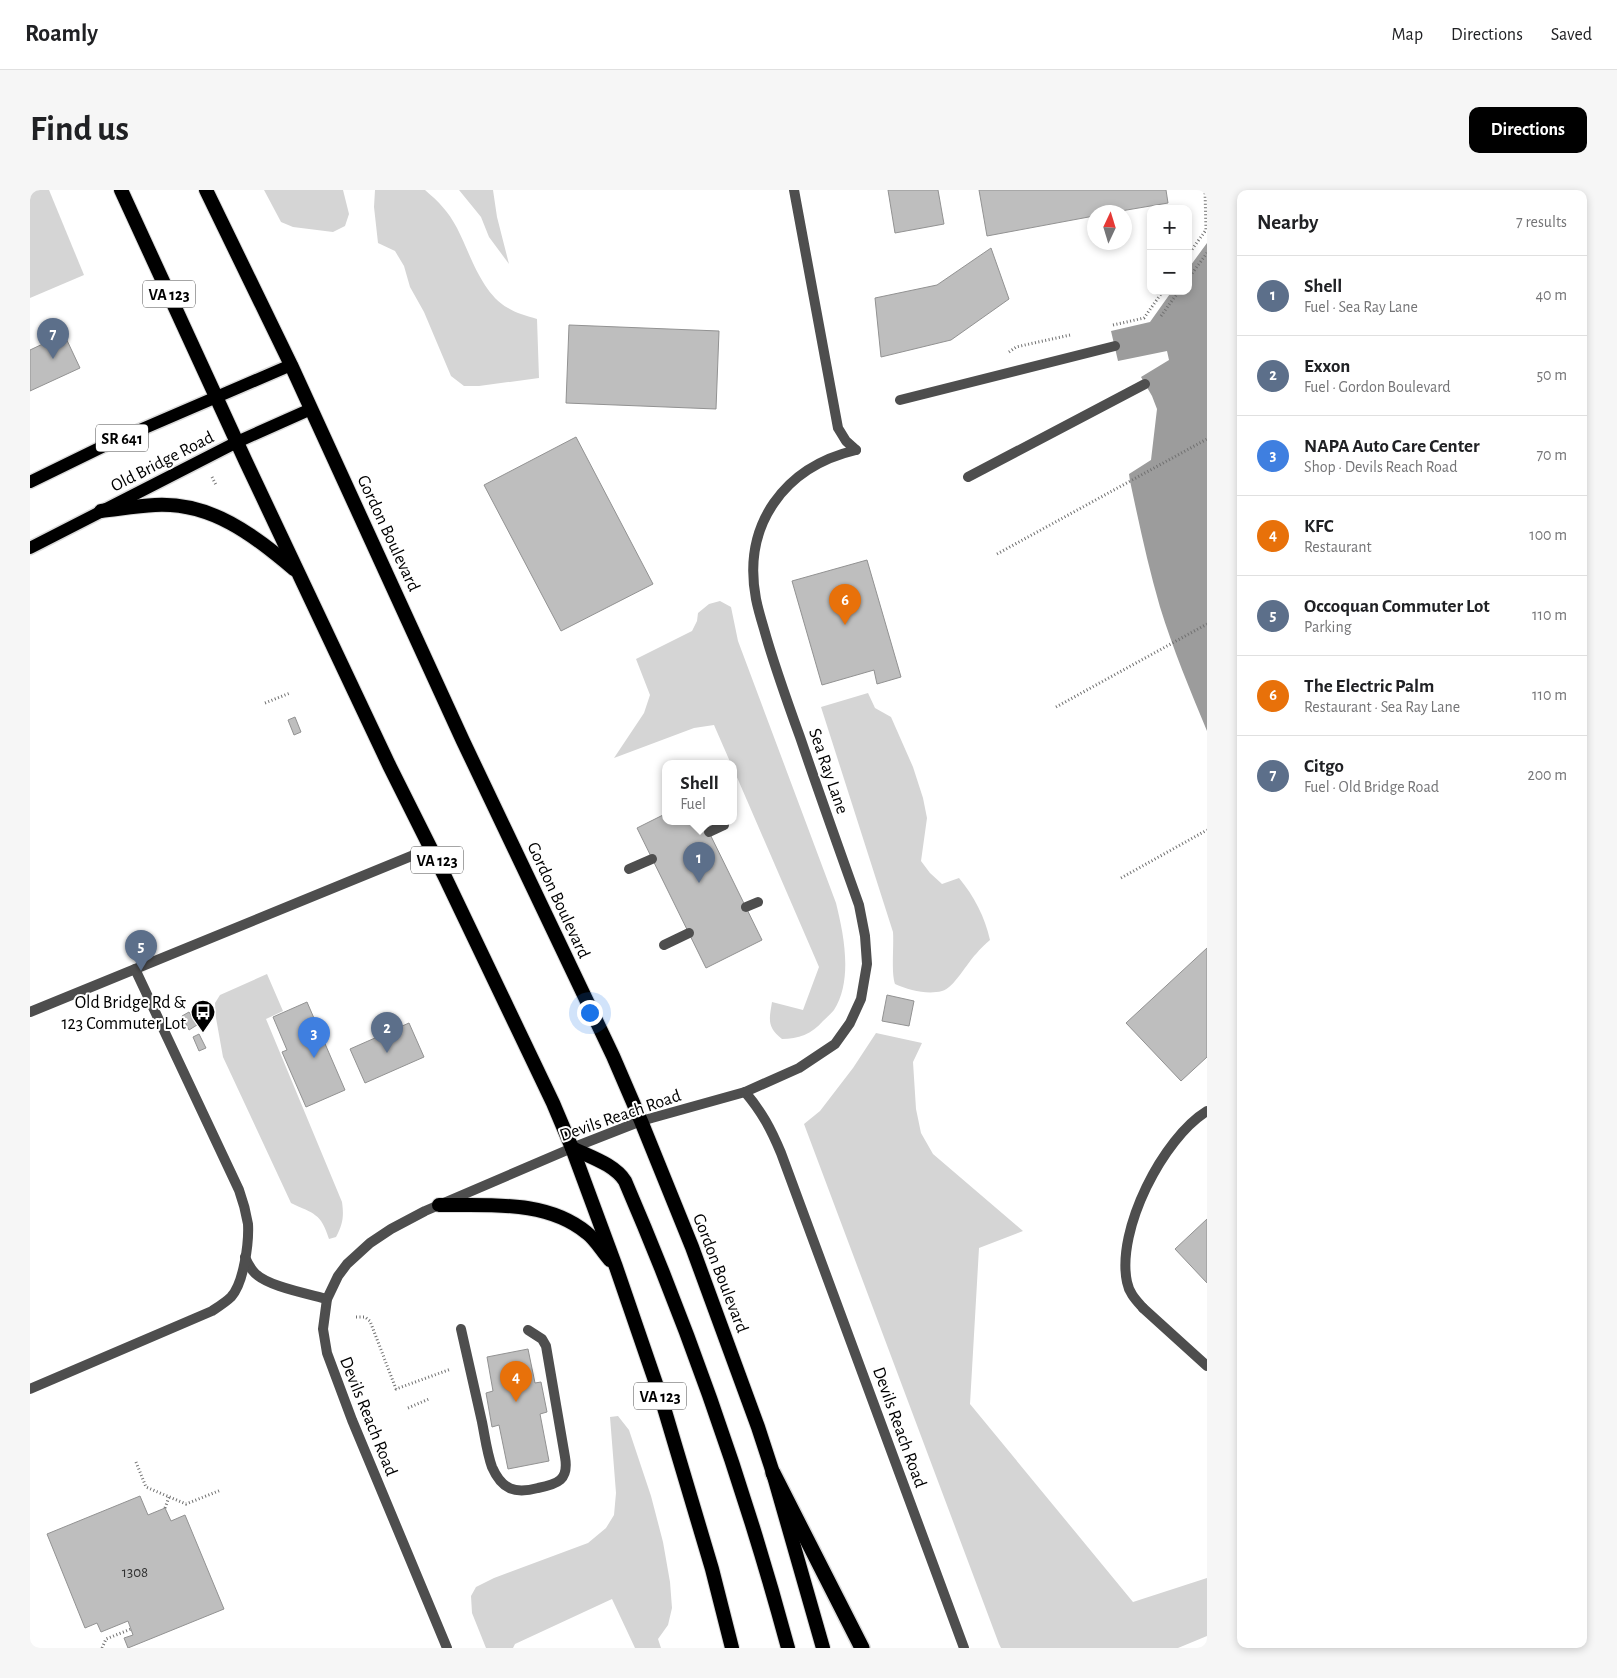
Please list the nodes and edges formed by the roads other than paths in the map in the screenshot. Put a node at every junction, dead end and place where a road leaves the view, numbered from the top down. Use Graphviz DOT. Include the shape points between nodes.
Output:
graph roads {
  1 [pos="121,190"];
  2 [pos="206,190"];
  3 [pos="794,190"];
  4 [pos="1115,346"];
  5 [pos="291,365"];
  6 [pos="1145,384"];
  7 [pos="216,398"];
  8 [pos="900,400"];
  9 [pos="311,409"];
  10 [pos="237,442"];
  11 [pos="968,477"];
  12 [pos="30,482"];
  13 [pos="101,511"];
  14 [pos="30,548"];
  15 [pos="298,573"];
  16 [pos="724,825"];
  17 [pos="709,832"];
  18 [pos="431,848"];
  19 [pos="652,859"];
  20 [pos="629,869"];
  21 [pos="758,902"];
  22 [pos="746,907"];
  23 [pos="689,933"];
  24 [pos="664,944"];
  25 [pos="135,969"];
  26 [pos="30,1012"];
  27 [pos="745,1092"];
  28 [pos="1207,1111"];
  29 [pos="640,1121"];
  30 [pos="572,1148"];
  31 [pos="439,1205"];
  32 [pos="245,1257"];
  33 [pos="616,1267"];
  34 [pos="327,1299"];
  35 [pos="461,1329"];
  36 [pos="528,1330"];
  37 [pos="1207,1366"];
  38 [pos="30,1389"];
  39 [pos="773,1473"];
  40 [pos="447,1648"];
  41 [pos="732,1648"];
  42 [pos="788,1648"];
  43 [pos="823,1648"];
  44 [pos="862,1648"];
  45 [pos="964,1648"];
  1 -- 7 [label="highway, VA 123"];
  2 -- 5 [label="highway, Gordon Boulevard"];
  3 -- 27 [label="street, Sea Ray Lane" via="838,428 856,450 816,464 792,481 776,499 762,525 753,570 756,599 773,661 858,905 867,964 861,999 835,1044 799,1068"];
  4 -- 8 [label="street"];
  5 -- 7 [label="main road, Old Bridge Road / SR 641"];
  5 -- 9 [label="highway, Gordon Boulevard"];
  6 -- 11 [label="street"];
  7 -- 10 [label="highway, VA 123"];
  7 -- 12 [label="main road, Old Bridge Road / SR 641" via="112,442"];
  9 -- 10 [label="main road, Old Bridge Road"];
  9 -- 29 [label="highway, Gordon Boulevard" via="463,741 613,1056"];
  10 -- 13 [label="main road, Old Bridge Road"];
  10 -- 15 [label="highway, VA 123"];
  13 -- 14 [label="main road, Old Bridge Road"];
  13 -- 15 [label="highway" via="156,505 210,513 238,526"];
  15 -- 18 [label="highway, VA 123"];
  16 -- 17 [label="street"];
  18 -- 25 [label="street"];
  18 -- 30 [label="highway, VA 123"];
  19 -- 20 [label="street"];
  21 -- 22 [label="street"];
  23 -- 24 [label="street"];
  25 -- 26 [label="street"];
  25 -- 32 [label="street" via="239,1190 248,1226"];
  27 -- 29 [label="street, Devils Reach Road"];
  27 -- 45 [label="street, Devils Reach Road" via="759,1108 781,1153"];
  28 -- 37 [label="street" via="1185,1128 1147,1184 1129,1238 1127,1281 1133,1297 1143,1308"];
  29 -- 30 [label="street, Devils Reach Road"];
  29 -- 39 [label="highway, Gordon Boulevard" via="692,1247"];
  30 -- 31 [label="street, Devils Reach Road"];
  30 -- 33 [label="highway, VA 123"];
  30 -- 42 [label="highway" via="618,1172 626,1181 716,1415"];
  31 -- 33 [label="highway" via="527,1208 548,1212 589,1234"];
  31 -- 34 [label="street, Devils Reach Road" via="391,1228 358,1254 338,1276"];
  32 -- 34 [label="street" via="254,1272 268,1281"];
  32 -- 38 [label="street" via="232,1296 212,1311"];
  33 -- 41 [label="highway, VA 123" via="667,1420"];
  34 -- 40 [label="street, Devils Reach Road" via="323,1329 326,1354"];
  35 -- 36 [label="street" via="492,1467 506,1487 522,1491 555,1484 566,1470 546,1346 542,1339"];
  39 -- 43 [label="highway, Gordon Boulevard"];
  39 -- 44 [label="highway"];
}
